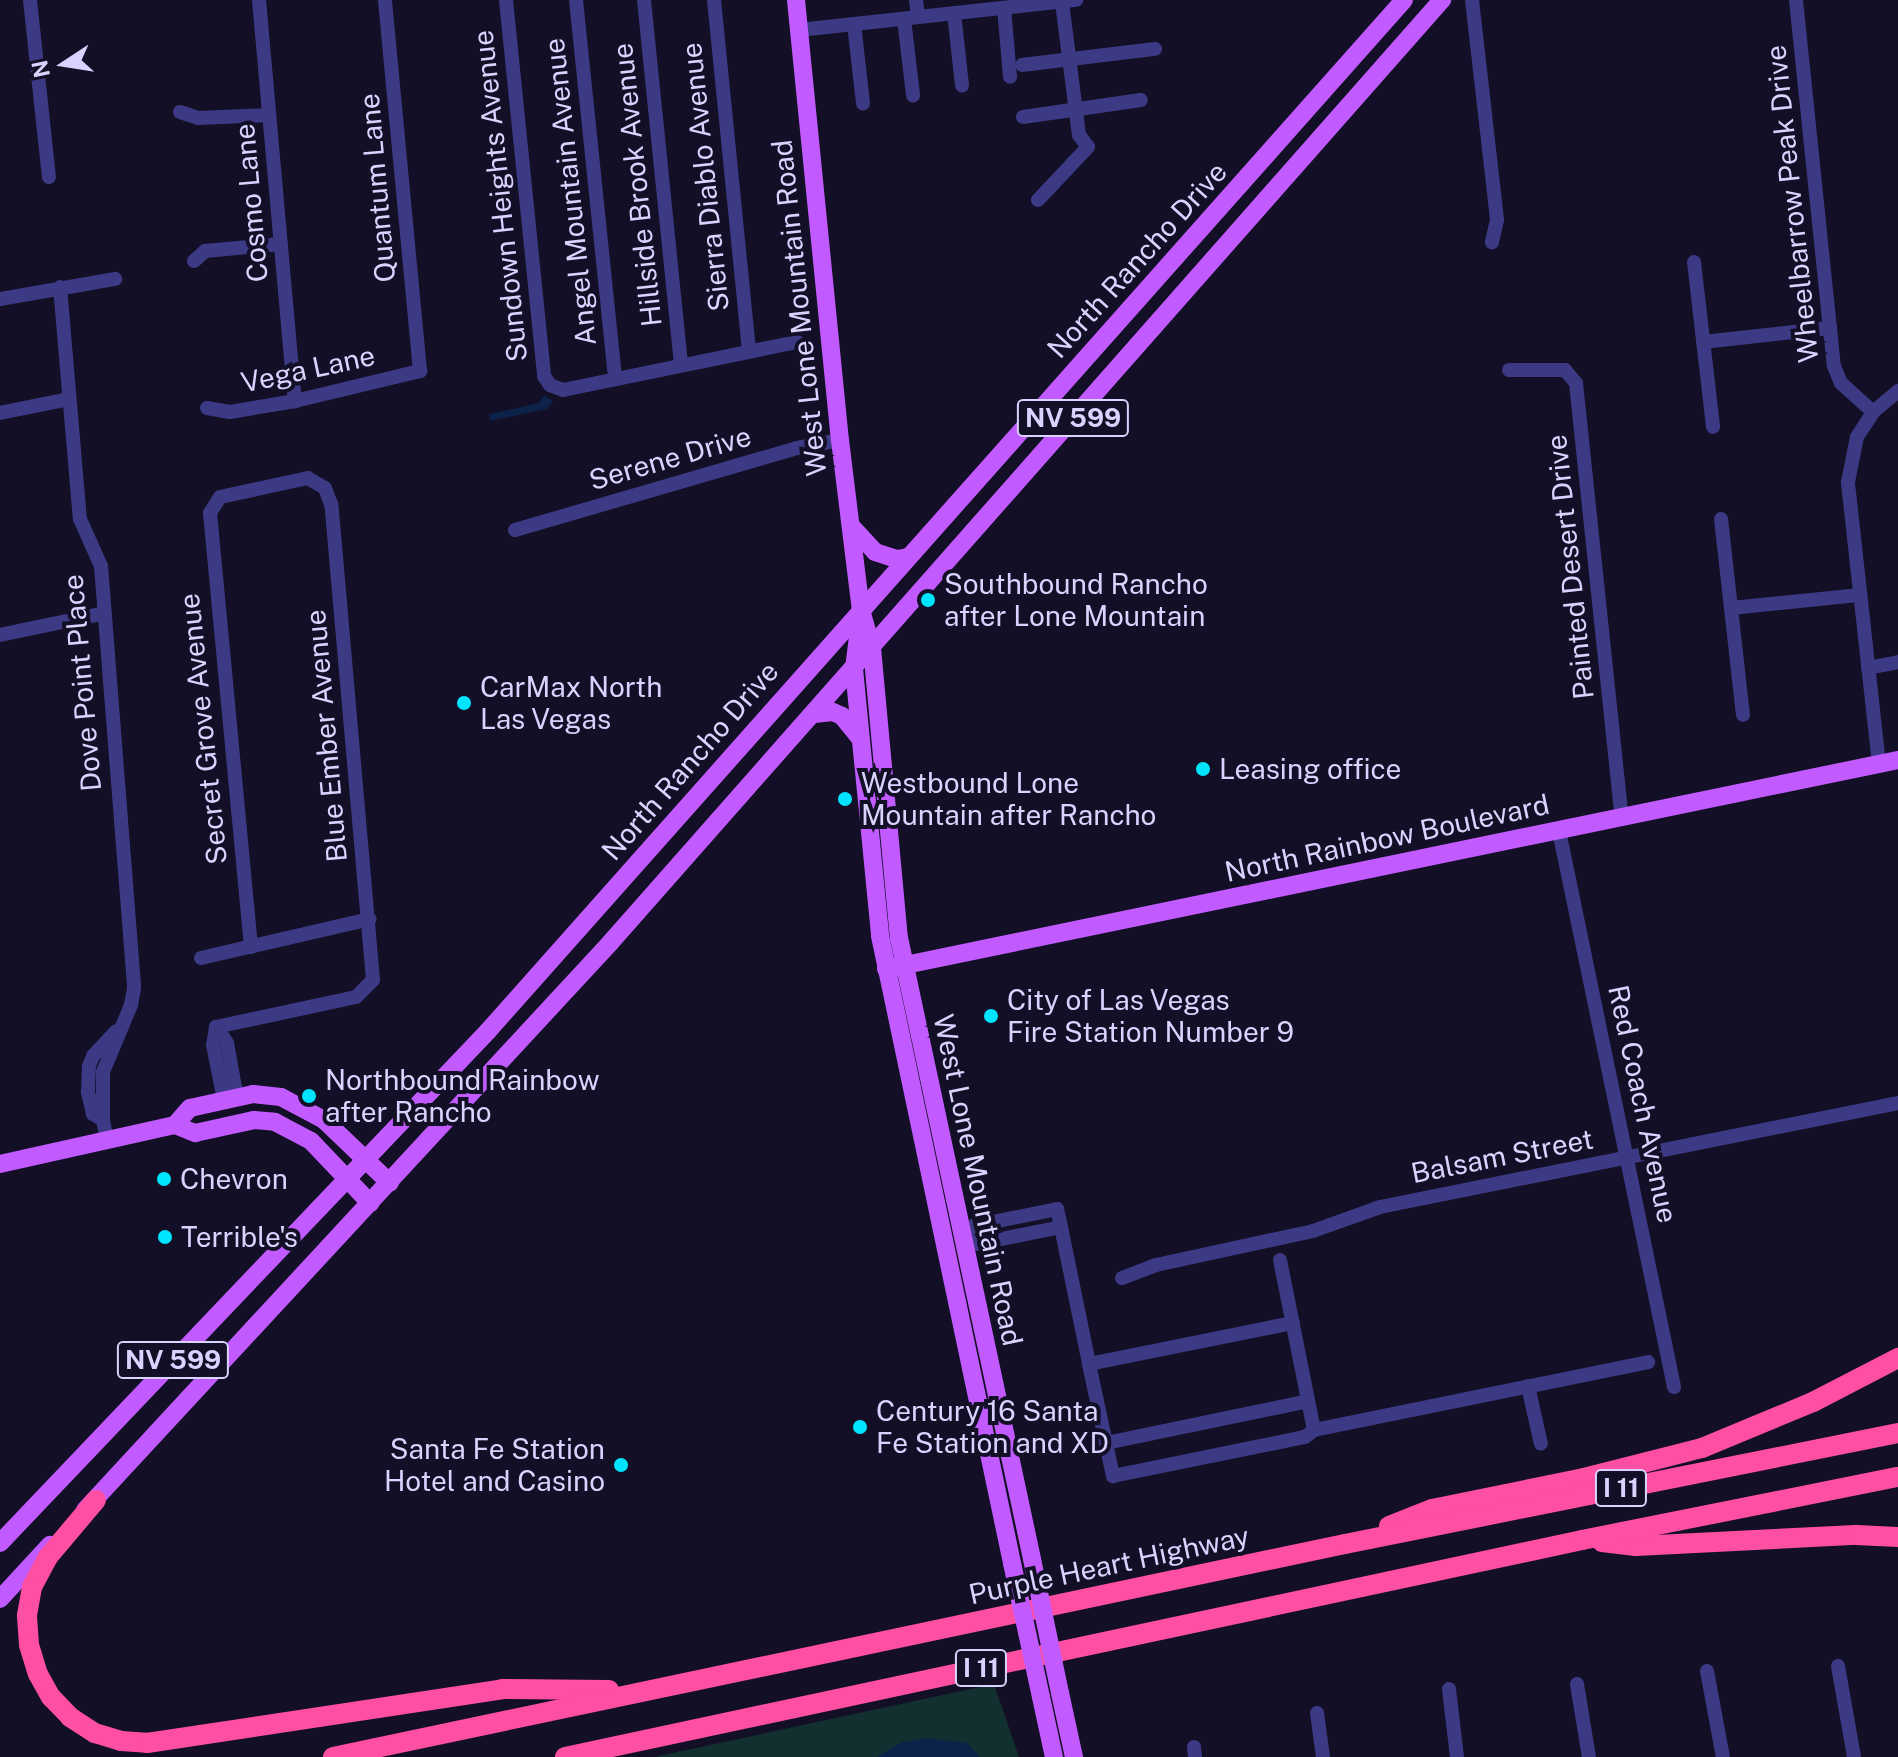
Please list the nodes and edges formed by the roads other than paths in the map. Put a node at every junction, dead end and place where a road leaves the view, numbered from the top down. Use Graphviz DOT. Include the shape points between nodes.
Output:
graph roads {
  1 [pos="30,0"];
  2 [pos="259,0"];
  3 [pos="385,0"];
  4 [pos="506,0"];
  5 [pos="576,0"];
  6 [pos="644,0"];
  7 [pos="714,0"];
  8 [pos="796,0"];
  9 [pos="916,0"];
  10 [pos="1404,0"];
  11 [pos="1442,0"];
  12 [pos="1472,0"];
  13 [pos="1796,0"];
  14 [pos="1069,1"];
  15 [pos="1004,8"];
  16 [pos="954,13"];
  17 [pos="911,18"];
  18 [pos="854,24"];
  19 [pos="799,30"];
  20 [pos="1155,49"];
  21 [pos="1068,58"];
  22 [pos="1022,65"];
  23 [pos="1337,76"];
  24 [pos="1010,77"];
  25 [pos="962,86"];
  26 [pos="913,95"];
  27 [pos="1141,100"];
  28 [pos="863,103"];
  29 [pos="1075,109"];
  30 [pos="180,112"];
  31 [pos="269,115"];
  32 [pos="1023,117"];
  33 [pos="1273,148"];
  34 [pos="1297,164"];
  35 [pos="49,177"];
  36 [pos="1038,200"];
  37 [pos="1249,218"];
  38 [pos="1492,242"];
  39 [pos="281,244"];
  40 [pos="194,261"];
  41 [pos="1694,262"];
  42 [pos="115,279"];
  43 [pos="60,287"];
  44 [pos="0,299"];
  45 [pos="1830,328"];
  46 [pos="797,342"];
  47 [pos="1703,342"];
  48 [pos="749,350"];
  49 [pos="681,364"];
  50 [pos="1509,370"];
  51 [pos="420,371"];
  52 [pos="615,379"];
  53 [pos="1898,391"];
  54 [pos="69,399"];
  55 [pos="295,401"];
  56 [pos="207,408"];
  57 [pos="1873,412"];
  58 [pos="0,413"];
  59 [pos="1713,427"];
  60 [pos="840,440"];
  61 [pos="212,506"];
  62 [pos="1721,519"];
  63 [pos="851,526"];
  64 [pos="515,530"];
  65 [pos="908,557"];
  66 [pos="1860,595"];
  67 [pos="1731,608"];
  68 [pos="861,610"];
  69 [pos="105,613"];
  70 [pos="0,635"];
  71 [pos="872,648"];
  72 [pos="1898,662"];
  73 [pos="1868,668"];
  74 [pos="854,669"];
  75 [pos="814,714"];
  76 [pos="1743,715"];
  77 [pos="860,738"];
  78 [pos="1898,760"];
  79 [pos="1879,764"];
  80 [pos="1622,819"];
  81 [pos="1559,831"];
  82 [pos="632,869"];
  83 [pos="648,901"];
  84 [pos="370,919"];
  85 [pos="251,947"];
  86 [pos="201,958"];
  87 [pos="895,967"];
  88 [pos="230,1099"];
  89 [pos="1898,1103"];
  90 [pos="175,1125"];
  91 [pos="107,1140"];
  92 [pos="1628,1157"];
  93 [pos="366,1158"];
  94 [pos="0,1164"];
  95 [pos="347,1177"];
  96 [pos="390,1183"];
  97 [pos="370,1203"];
  98 [pos="1061,1227"];
  99 [pos="952,1239"];
  100 [pos="1280,1260"];
  101 [pos="1122,1278"];
  102 [pos="1293,1323"];
  103 [pos="1898,1358"];
  104 [pos="1648,1362"];
  105 [pos="1089,1364"];
  106 [pos="1528,1386"];
  107 [pos="1674,1387"];
  108 [pos="1308,1401"];
  109 [pos="1314,1430"];
  110 [pos="1898,1433"];
  111 [pos="1106,1443"];
  112 [pos="1541,1444"];
  113 [pos="1898,1477"];
  114 [pos="96,1500"];
  115 [pos="1898,1537"];
  116 [pos="1582,1540"];
  117 [pos="0,1543"];
  118 [pos="1345,1544"];
  119 [pos="0,1599"];
  120 [pos="1838,1666"];
  121 [pos="1707,1671"];
  122 [pos="1577,1684"];
  123 [pos="1449,1689"];
  124 [pos="649,1690"];
  125 [pos="1051,1695"];
  126 [pos="1317,1713"];
  127 [pos="333,1757"];
  128 [pos="565,1757"];
  129 [pos="1054,1757"];
  130 [pos="1074,1757"];
  131 [pos="1323,1757"];
  132 [pos="1457,1757"];
  133 [pos="1589,1757"];
  134 [pos="1723,1757"];
  135 [pos="1854,1757"];
  1 -- 35 [label="street"];
  2 -- 31 [label="street, Cosmo Lane"];
  3 -- 51 [label="street, Quantum Lane"];
  4 -- 52 [label="street, Sundown Heights Avenue" via="544,376 563,390"];
  5 -- 52 [label="street, Angel Mountain Avenue"];
  6 -- 49 [label="street, Hillside Brook Avenue"];
  7 -- 48 [label="street, Sierra Diablo Avenue"];
  8 -- 19 [label="main road, West Lone Mountain Road"];
  9 -- 17 [label="street"];
  10 -- 23 [label="main road, North Rancho Drive / NV 599"];
  11 -- 34 [label="main road, North Rancho Drive / NV 599"];
  12 -- 38 [label="street" via="1497,220"];
  13 -- 45 [label="street, Wheelbarrow Peak Drive"];
  14 -- 15 [label="street"];
  14 -- 21 [label="street"];
  15 -- 16 [label="street"];
  15 -- 24 [label="street"];
  16 -- 17 [label="street"];
  16 -- 25 [label="street"];
  17 -- 18 [label="street"];
  17 -- 26 [label="street"];
  18 -- 19 [label="street"];
  18 -- 28 [label="street"];
  19 -- 60 [label="main road, West Lone Mountain Road"];
  20 -- 21 [label="street"];
  21 -- 22 [label="street"];
  21 -- 29 [label="street"];
  23 -- 33 [label="main road, North Rancho Drive / NV 599"];
  23 -- 34 [label="main road" via="1324,109 1299,136"];
  27 -- 29 [label="street"];
  29 -- 32 [label="street"];
  29 -- 36 [label="street" via="1079,135 1088,147"];
  30 -- 31 [label="street" via="198,118"];
  31 -- 39 [label="street, Cosmo Lane"];
  33 -- 37 [label="main road" via="1280,156 1278,168 1259,190"];
  33 -- 65 [label="main road, North Rancho Drive / NV 599"];
  34 -- 37 [label="main road, North Rancho Drive / NV 599"];
  37 -- 71 [label="main road, North Rancho Drive / NV 599"];
  39 -- 40 [label="street" via="205,251"];
  39 -- 55 [label="street, Cosmo Lane"];
  41 -- 47 [label="street"];
  42 -- 43 [label="street"];
  43 -- 44 [label="street"];
  43 -- 54 [label="street, Dove Point Place"];
  45 -- 47 [label="street"];
  45 -- 57 [label="street, Wheelbarrow Peak Drive" via="1841,383"];
  46 -- 48 [label="street"];
  47 -- 59 [label="street"];
  48 -- 49 [label="street"];
  49 -- 52 [label="street"];
  50 -- 80 [label="street, Painted Desert Drive" via="1565,370 1576,383"];
  51 -- 55 [label="street, Vega Lane"];
  53 -- 57 [label="street"];
  54 -- 58 [label="street"];
  54 -- 69 [label="street, Dove Point Place" via="80,519 101,566"];
  55 -- 56 [label="street, Vega Lane" via="230,412"];
  57 -- 66 [label="street" via="1857,437 1848,482"];
  60 -- 63 [label="main road, West Lone Mountain Road"];
  60 -- 64 [label="street, Serene Drive"];
  61 -- 84 [label="street, Blue Ember Avenue" via="228,495 301,479 321,483 331,504"];
  61 -- 85 [label="street, Secret Grove Avenue" via="209,521"];
  62 -- 67 [label="street"];
  63 -- 65 [label="main road" via="875,552"];
  63 -- 68 [label="main road, West Lone Mountain Road"];
  65 -- 68 [label="main road, North Rancho Drive / NV 599"];
  66 -- 67 [label="street"];
  66 -- 73 [label="street"];
  67 -- 76 [label="street"];
  68 -- 71 [label="main road, West Lone Mountain Road"];
  68 -- 74 [label="main road, West Lone Mountain Road"];
  68 -- 82 [label="main road, North Rancho Drive / NV 599"];
  69 -- 70 [label="street"];
  69 -- 91 [label="street, Dove Point Place" via="134,988 120,1028 89,1066 93,1114 103,1120"];
  71 -- 74 [label="main road, North Rancho Drive / NV 599"];
  71 -- 87 [label="main road, West Lone Mountain Road"];
  72 -- 73 [label="street"];
  73 -- 79 [label="street"];
  74 -- 75 [label="main road, North Rancho Drive / NV 599"];
  74 -- 77 [label="main road, West Lone Mountain Road"];
  75 -- 77 [label="main road" via="842,716"];
  75 -- 83 [label="main road, North Rancho Drive / NV 599"];
  77 -- 87 [label="main road, West Lone Mountain Road"];
  78 -- 79 [label="main road, North Rainbow Boulevard"];
  79 -- 80 [label="main road, North Rainbow Boulevard"];
  80 -- 81 [label="main road, North Rainbow Boulevard"];
  81 -- 87 [label="main road, North Rainbow Boulevard"];
  81 -- 92 [label="street, Red Coach Avenue"];
  82 -- 83 [label="main road"];
  82 -- 93 [label="main road, North Rancho Drive / NV 599"];
  83 -- 96 [label="main road, North Rancho Drive / NV 599"];
  84 -- 85 [label="street"];
  84 -- 88 [label="street, Blue Ember Avenue" via="375,968 370,987 356,997 216,1027 227,1043"];
  85 -- 86 [label="street"];
  87 -- 99 [label="main road, West Lone Mountain Road"];
  88 -- 90 [label="main road" via="190,1108"];
  88 -- 93 [label="main road" via="253,1094 303,1106"];
  89 -- 92 [label="street, Balsam Street"];
  90 -- 91 [label="main road"];
  90 -- 95 [label="main road" via="195,1133 254,1120 275,1122 311,1141"];
  91 -- 94 [label="main road"];
  92 -- 101 [label="street, Balsam Street" via="1380,1207 1313,1231 1156,1265"];
  92 -- 107 [label="street, Red Coach Avenue"];
  93 -- 95 [label="main road, North Rancho Drive / NV 599"];
  93 -- 96 [label="main road"];
  95 -- 97 [label="main road"];
  95 -- 117 [label="main road, North Rancho Drive / NV 599"];
  96 -- 97 [label="main road, North Rancho Drive / NV 599"];
  97 -- 114 [label="main road, North Rancho Drive / NV 599"];
  98 -- 99 [label="street" via="977,1244"];
  98 -- 99 [label="street" via="1057,1209 973,1226"];
  98 -- 105 [label="street"];
  99 -- 125 [label="main road, West Lone Mountain Road, bridge" via="1012,1563"];
  99 -- 125 [label="main road, West Lone Mountain Road, bridge" via="1032,1559"];
  100 -- 102 [label="street"];
  102 -- 105 [label="street"];
  102 -- 108 [label="street"];
  103 -- 118 [label="highway" via="1801,1408 1702,1448 1432,1509"];
  104 -- 106 [label="street"];
  105 -- 111 [label="street"];
  106 -- 109 [label="street"];
  106 -- 112 [label="street"];
  108 -- 109 [label="street"];
  108 -- 111 [label="street"];
  109 -- 111 [label="street" via="1305,1437 1113,1476"];
  110 -- 118 [label="highway, Purple Heart Highway / I 11"];
  113 -- 116 [label="highway, I 11"];
  114 -- 119 [label="main road, North Rancho Drive"];
  114 -- 124 [label="highway" via="48,1557 32,1587 27,1616 29,1645 51,1697 95,1733 147,1743 502,1689"];
  115 -- 116 [label="highway" via="1636,1546"];
  116 -- 128 [label="highway, I 11"];
  118 -- 124 [label="highway, Purple Heart Highway / I 11"];
  120 -- 135 [label="street"];
  121 -- 134 [label="street"];
  122 -- 133 [label="street"];
  123 -- 132 [label="street"];
  124 -- 127 [label="highway, Purple Heart Highway / I 11"];
  125 -- 129 [label="main road, West Lone Mountain Road"];
  125 -- 130 [label="main road, West Lone Mountain Road"];
  126 -- 131 [label="street"];
}
